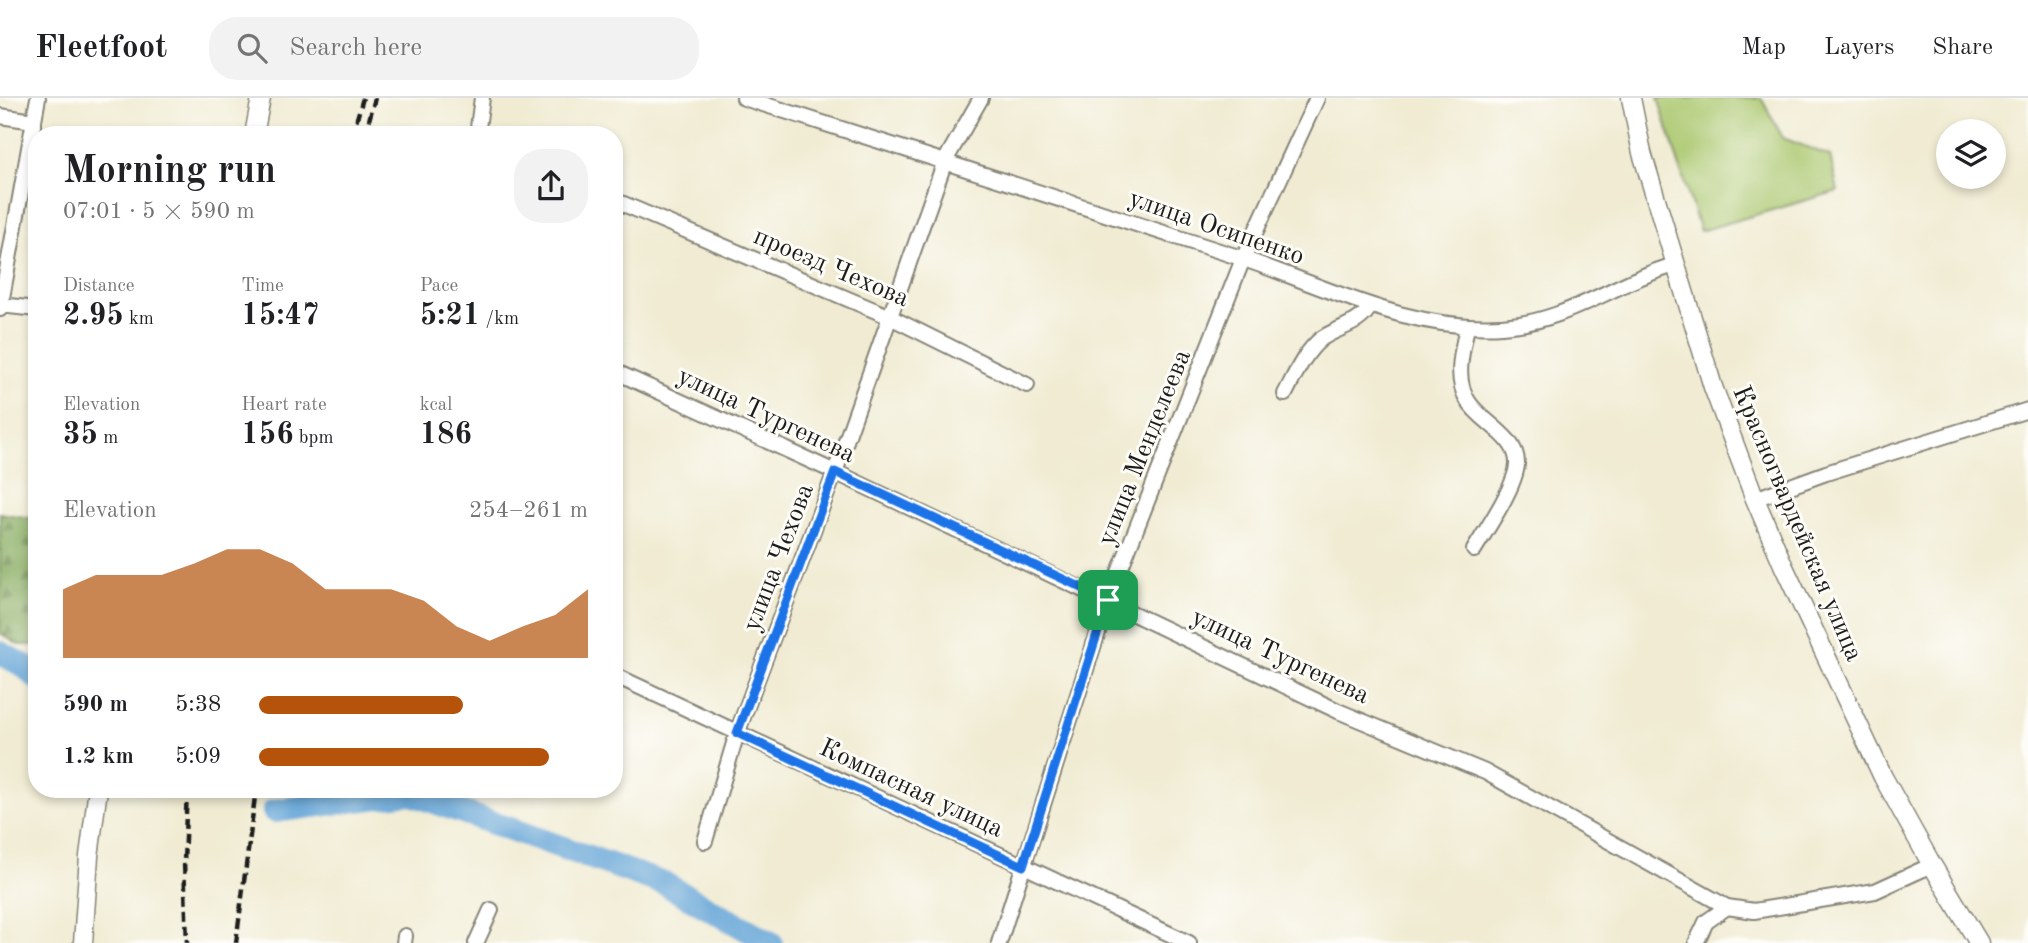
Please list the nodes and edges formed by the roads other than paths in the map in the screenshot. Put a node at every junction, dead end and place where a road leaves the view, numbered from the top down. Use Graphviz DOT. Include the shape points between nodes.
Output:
graph roads {
  1 [pos="38,98"];
  2 [pos="261,98"];
  3 [pos="268,98"];
  4 [pos="482,98"];
  5 [pos="744,98"];
  6 [pos="981,98"];
  7 [pos="1317,98"];
  8 [pos="1631,98"];
  9 [pos="0,116"];
  10 [pos="34,121"];
  11 [pos="33,126"];
  12 [pos="256,126"];
  13 [pos="257,126"];
  14 [pos="478,126"];
  15 [pos="28,154"];
  16 [pos="945,161"];
  17 [pos="623,204"];
  18 [pos="1243,259"];
  19 [pos="1675,265"];
  20 [pos="1370,306"];
  21 [pos="0,307"];
  22 [pos="28,309"];
  23 [pos="888,316"];
  24 [pos="1467,327"];
  25 [pos="623,375"];
  26 [pos="1027,384"];
  27 [pos="1285,394"];
  28 [pos="2028,410"];
  29 [pos="835,472"];
  30 [pos="1755,499"];
  31 [pos="1474,551"];
  32 [pos="1108,600"];
  33 [pos="623,679"];
  34 [pos="737,733"];
  35 [pos="97,798"];
  36 [pos="705,841"];
  37 [pos="1932,865"];
  38 [pos="1023,866"];
  39 [pos="1727,906"];
  40 [pos="491,911"];
  41 [pos="83,943"];
  42 [pos="476,943"];
  43 [pos="999,943"];
  44 [pos="1189,943"];
  45 [pos="1696,943"];
  46 [pos="1979,943"];
  1 -- 10 [label="street"];
  2 -- 12 [label="main road"];
  3 -- 13 [label="main road"];
  4 -- 14 [label="street"];
  5 -- 16 [label="street, улица Осипенко"];
  6 -- 16 [label="street, улица Чехова"];
  7 -- 18 [label="street, улица Менделеева"];
  8 -- 19 [label="main road, Красногвардейская улица"];
  9 -- 10 [label="street"];
  10 -- 11 [label="street"];
  15 -- 21 [label="street"];
  16 -- 18 [label="street, улица Осипенко"];
  16 -- 23 [label="street, улица Чехова"];
  17 -- 23 [label="street, проезд Чехова"];
  18 -- 20 [label="street, улица Осипенко"];
  18 -- 32 [label="street, улица Менделеева"];
  19 -- 24 [label="street, улица Осипенко" via="1644,274 1540,321"];
  19 -- 30 [label="main road, Красногвардейская улица" via="1713,387"];
  20 -- 24 [label="street, улица Осипенко"];
  20 -- 27 [label="street" via="1358,321 1310,349"];
  21 -- 22 [label="street"];
  23 -- 26 [label="street, проезд Чехова"];
  23 -- 29 [label="street, улица Чехова"];
  24 -- 31 [label="street" via="1459,373 1468,402 1501,433 1517,462 1513,481"];
  25 -- 29 [label="street, улица Тургенева"];
  28 -- 30 [label="street"];
  29 -- 32 [label="street, улица Тургенева"];
  29 -- 34 [label="street, улица Чехова"];
  30 -- 37 [label="main road, Красногвардейская улица" via="1872,754"];
  32 -- 38 [label="street, улица Менделеева"];
  32 -- 39 [label="street, улица Тургенева" via="1338,711 1485,772"];
  33 -- 34 [label="street, Компасная улица"];
  34 -- 36 [label="street, улица Чехова"];
  34 -- 38 [label="street, Компасная улица"];
  35 -- 41 [label="main road"];
  37 -- 39 [label="street, улица Тургенева" via="1875,891 1754,911"];
  37 -- 46 [label="main road, Красногвардейская улица"];
  38 -- 43 [label="street, улица Менделеева"];
  38 -- 44 [label="street, Компасная улица"];
  39 -- 45 [label="street" via="1706,922"];
  40 -- 42 [label="street"];
}
